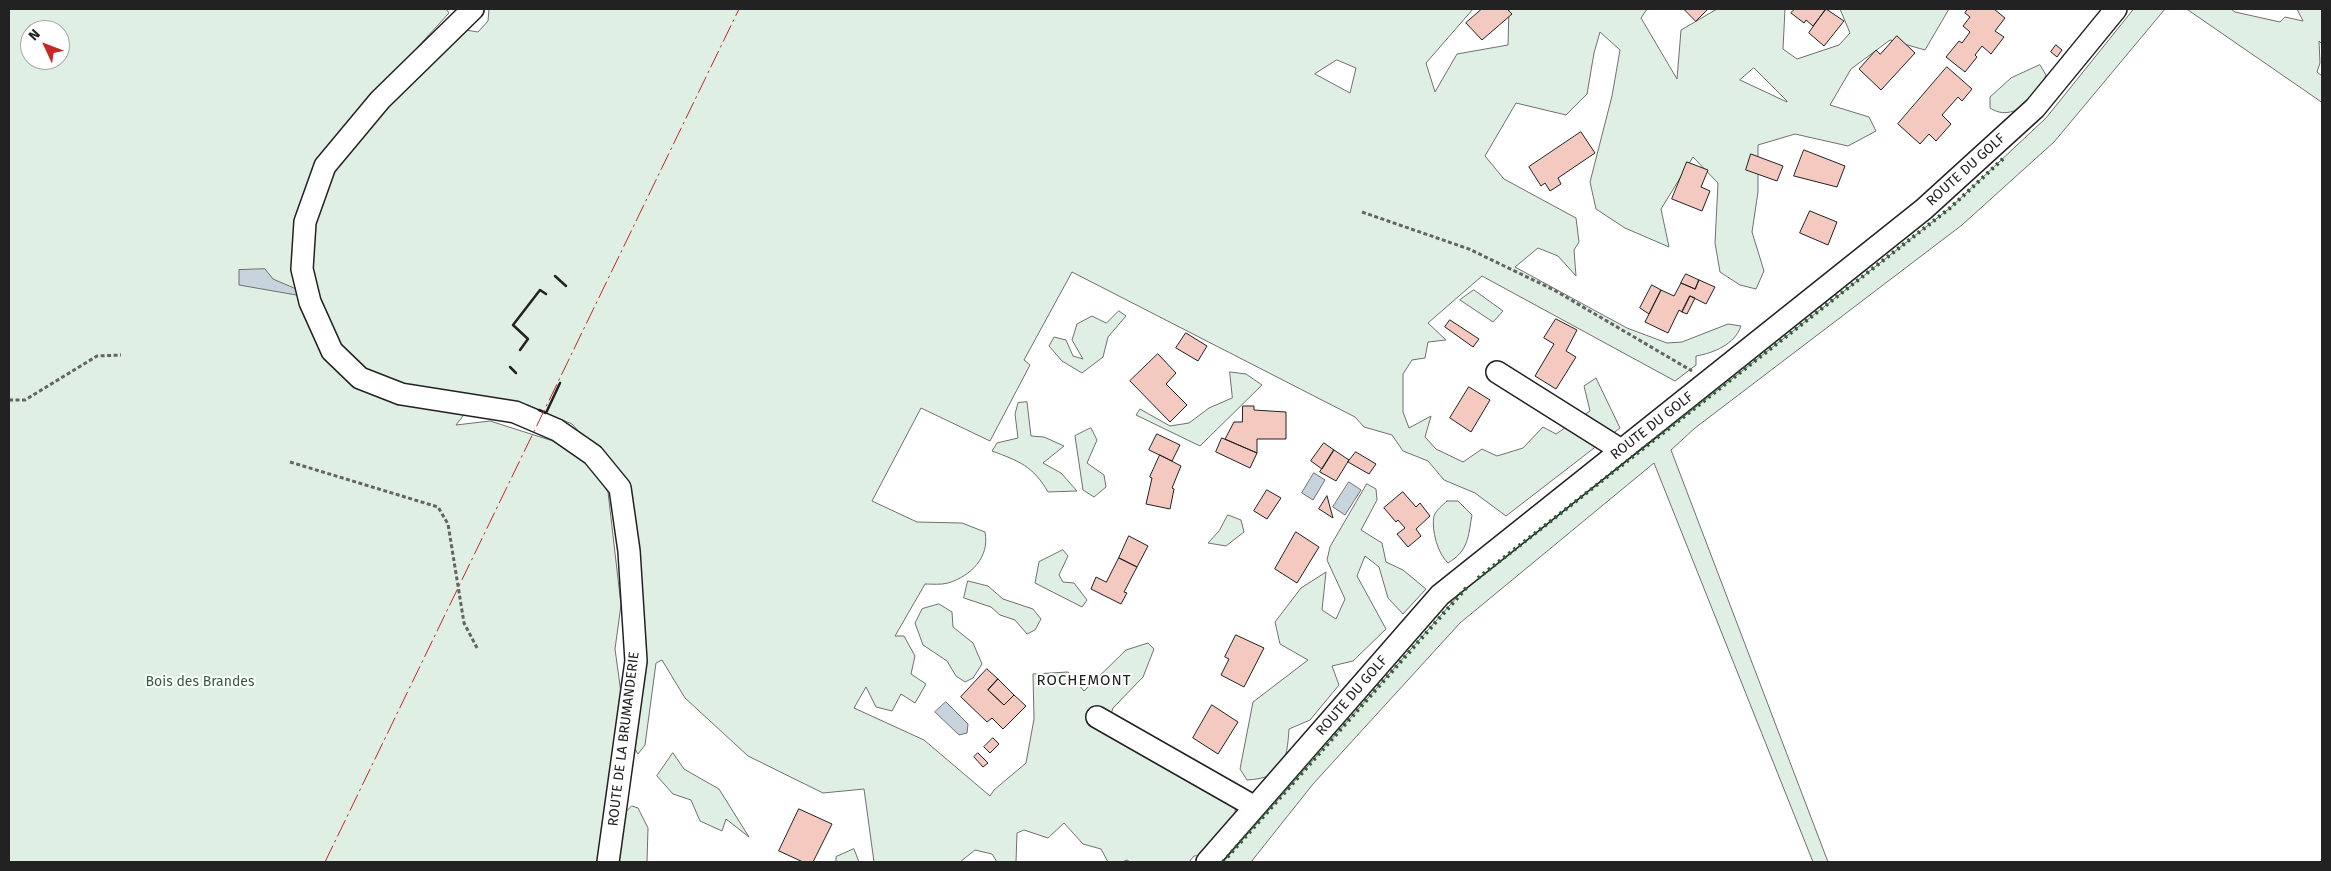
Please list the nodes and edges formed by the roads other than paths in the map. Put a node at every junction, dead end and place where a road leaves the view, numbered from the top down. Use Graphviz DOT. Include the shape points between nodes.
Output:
graph roads {
  1 [pos="473,9"];
  2 [pos="2116,9"];
  3 [pos="1496,372"];
  4 [pos="1621,450"];
  5 [pos="1097,717"];
  6 [pos="1256,807"];
  7 [pos="608,862"];
  8 [pos="1207,862"];
  1 -- 7 [label="street, ROUTE DE LA BRUMANDERIE" via="380,100 326,166 305,222 302,269 310,302 332,351 360,378 401,394 515,412 558,430 593,456 620,488 629,551 636,661"];
  2 -- 4 [label="street, ROUTE DU GOLF" via="2035,108 1944,191"];
  3 -- 4 [label="street"];
  4 -- 6 [label="street, ROUTE DU GOLF" via="1440,595"];
  5 -- 6 [label="street"];
  6 -- 8 [label="street, ROUTE DU GOLF"];
}
